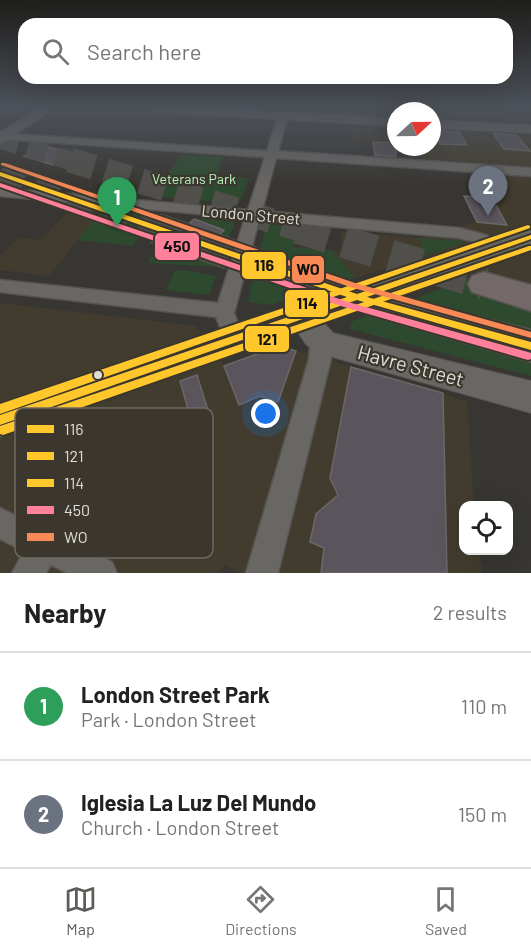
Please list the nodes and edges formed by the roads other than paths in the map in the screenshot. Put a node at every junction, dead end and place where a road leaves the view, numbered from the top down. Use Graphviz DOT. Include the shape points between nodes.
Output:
graph roads {
  1 [pos="278,135"];
  2 [pos="2,137"];
  3 [pos="272,155"];
  4 [pos="531,172"];
  5 [pos="0,192"];
  6 [pos="254,214"];
  7 [pos="529,240"];
  8 [pos="498,248"];
  9 [pos="266,267"];
  10 [pos="484,284"];
  11 [pos="0,286"];
  12 [pos="531,298"];
  13 [pos="224,311"];
  14 [pos="309,325"];
  15 [pos="234,339"];
  16 [pos="531,346"];
  17 [pos="531,397"];
  18 [pos="35,408"];
  19 [pos="15,415"];
  20 [pos="0,420"];
  21 [pos="0,524"];
  22 [pos="15,531"];
  23 [pos="37,558"];
  24 [pos="71,558"];
  25 [pos="28,573"];
  26 [pos="101,573"];
  27 [pos="262,573"];
  1 -- 3 [label="street"];
  2 -- 3 [label="street"];
  3 -- 4 [label="street"];
  3 -- 6 [label="street"];
  5 -- 6 [label="street, London Street"];
  6 -- 8 [label="street, London Street" via="464,233"];
  6 -- 13 [label="street"];
  7 -- 8 [label="main road"];
  8 -- 14 [label="main road, bridge" via="337,304"];
  9 -- 16 [label="highway" via="392,309"];
  10 -- 12 [label="highway"];
  11 -- 13 [label="street"];
  13 -- 15 [label="street"];
  14 -- 15 [label="main road"];
  14 -- 17 [label="main road, Havre Street" via="329,344"];
  14 -- 27 [label="street" via="320,346 320,358"];
  15 -- 18 [label="main road"];
  19 -- 20 [label="main road"];
  21 -- 22 [label="street"];
  23 -- 25 [label="street"];
  24 -- 26 [label="street"];
}
